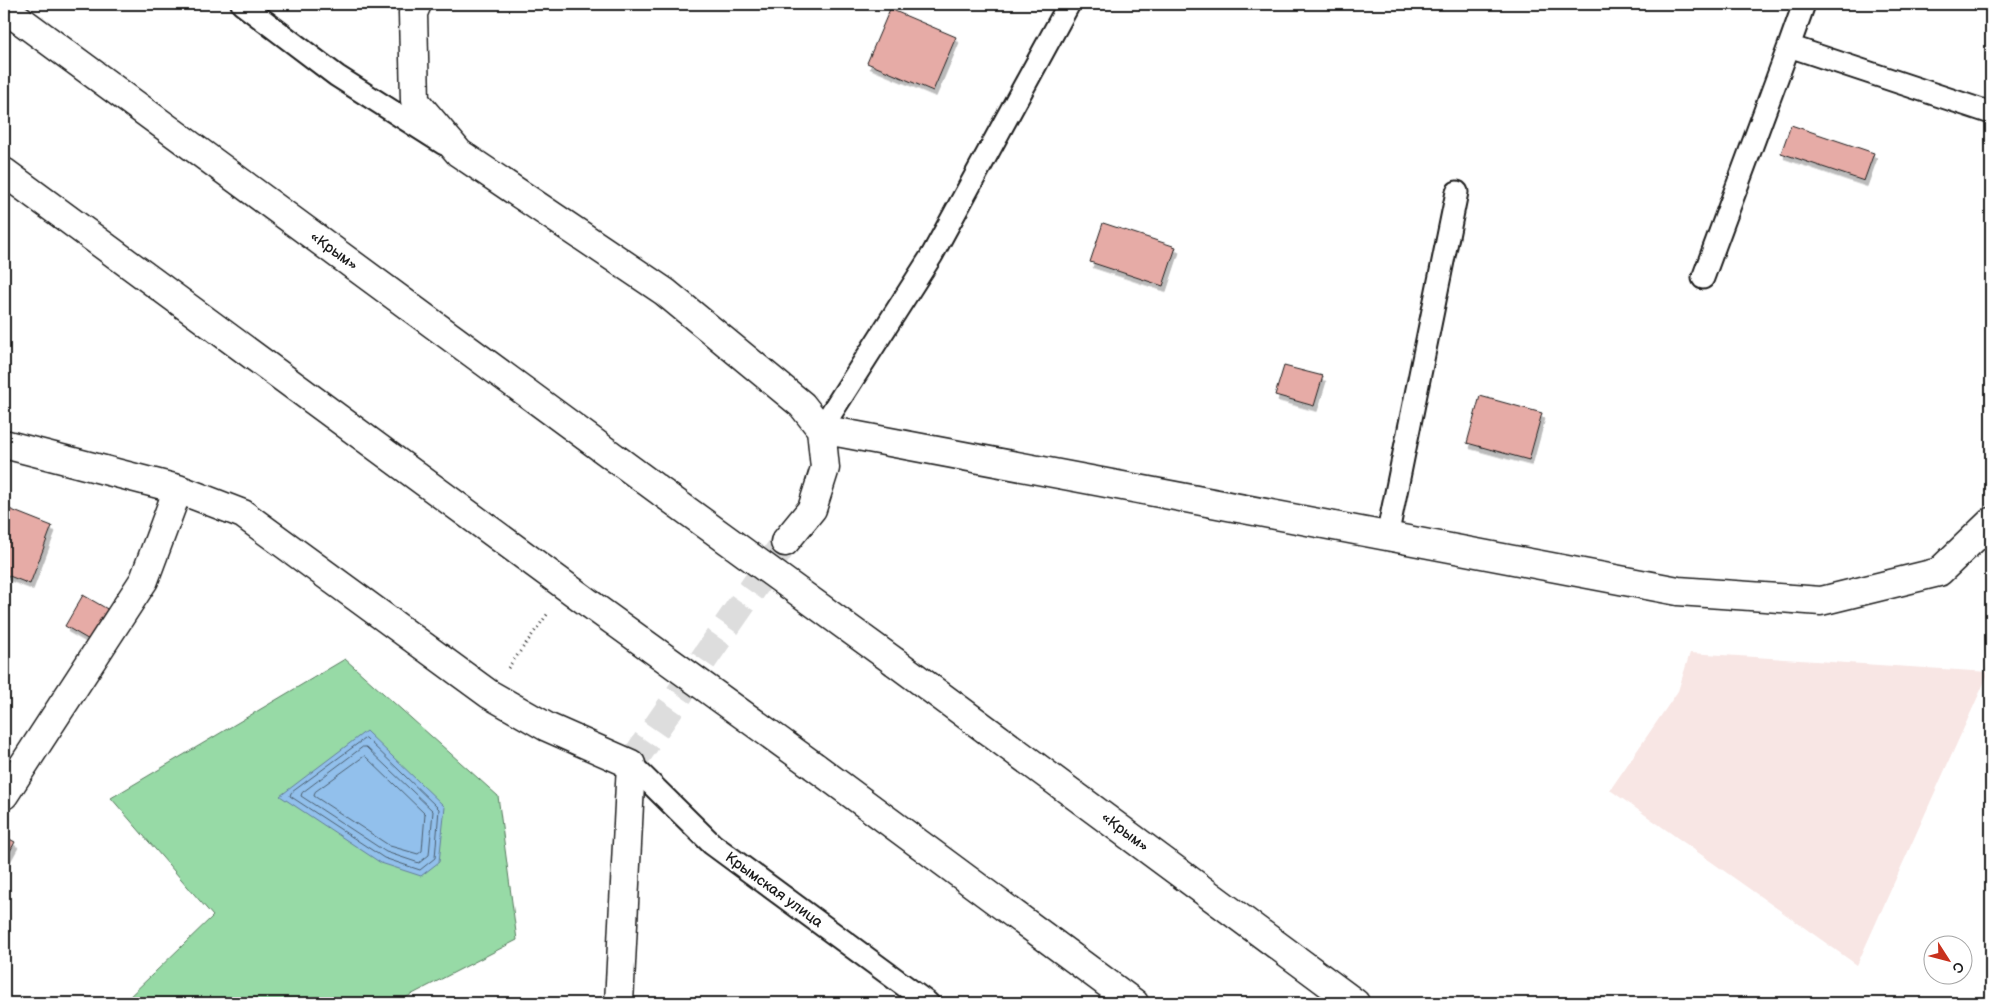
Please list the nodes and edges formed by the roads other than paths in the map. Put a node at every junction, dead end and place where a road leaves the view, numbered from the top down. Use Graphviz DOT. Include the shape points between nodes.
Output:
graph roads {
  1 [pos="242,4"];
  2 [pos="417,4"];
  3 [pos="1070,4"];
  4 [pos="1804,4"];
  5 [pos="4,8"];
  6 [pos="1789,46"];
  7 [pos="1991,113"];
  8 [pos="459,153"];
  9 [pos="4,172"];
  10 [pos="1457,192"];
  11 [pos="1703,278"];
  12 [pos="821,429"];
  13 [pos="4,444"];
  14 [pos="178,489"];
  15 [pos="1991,522"];
  16 [pos="1388,537"];
  17 [pos="785,542"];
  18 [pos="631,764"];
  19 [pos="4,794"];
  20 [pos="619,1003"];
  21 [pos="928,1003"];
  22 [pos="1134,1003"];
  23 [pos="1356,1003"];
  1 -- 8 [label="lane" via="337,76"];
  2 -- 8 [label="main road" via="413,13 415,101"];
  3 -- 12 [label="lane" via="932,254"];
  4 -- 6 [label="lane"];
  5 -- 23 [label="main road, «Крым», bridge"];
  6 -- 7 [label="lane"];
  6 -- 11 [label="lane"];
  8 -- 12 [label="main road" via="665,292 802,405"];
  9 -- 22 [label="main road, bridge"];
  10 -- 16 [label="lane"];
  12 -- 16 [label="main road"];
  12 -- 17 [label="main road" via="825,468 812,509"];
  13 -- 14 [label="main road"];
  14 -- 18 [label="main road" via="244,514 489,694 546,727"];
  14 -- 19 [label="main road" via="144,580"];
  15 -- 16 [label="main road" via="1939,572 1821,601 1678,590"];
  18 -- 20 [label="main road"];
  18 -- 21 [label="lane, Крымская улица" via="712,844"];
}
